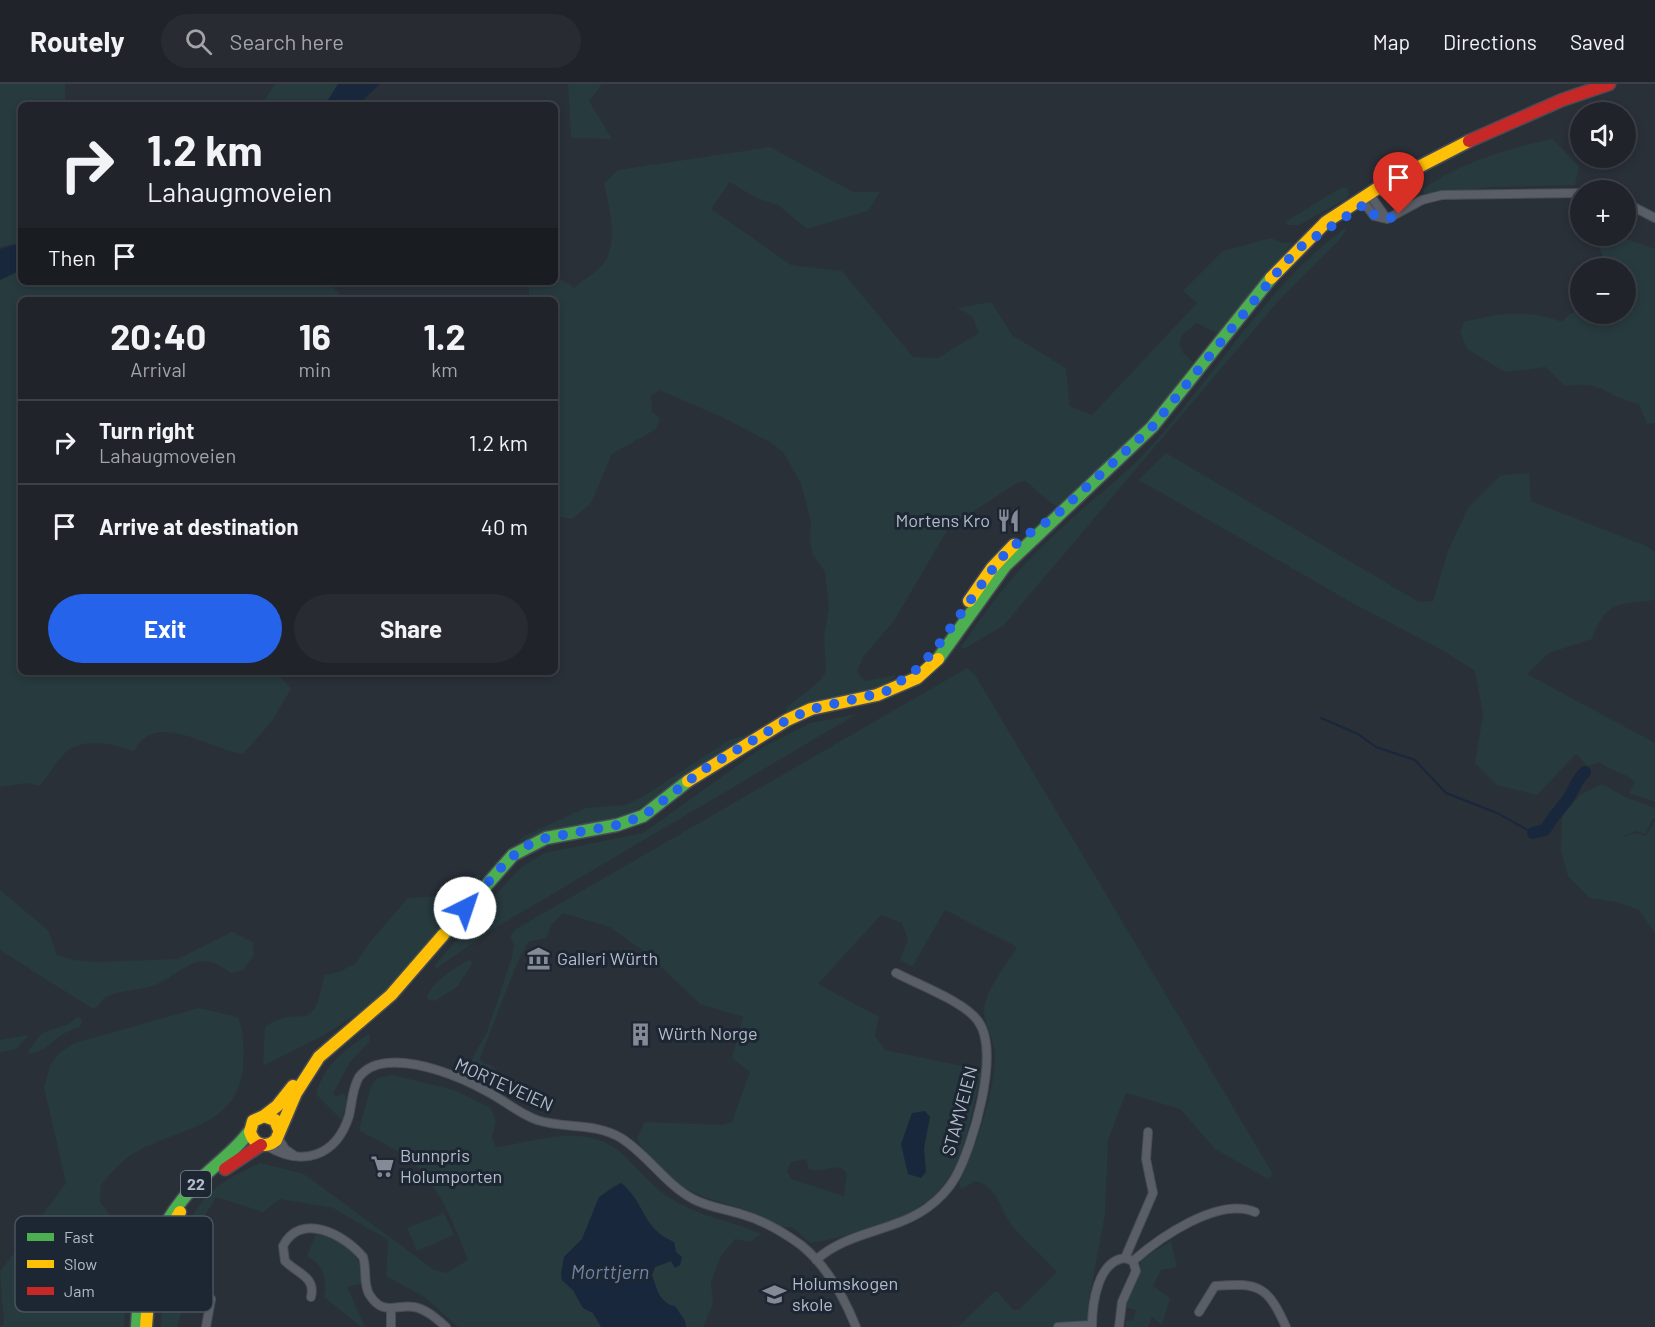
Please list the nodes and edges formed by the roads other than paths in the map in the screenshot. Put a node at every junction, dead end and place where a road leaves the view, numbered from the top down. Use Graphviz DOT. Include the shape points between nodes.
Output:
graph roads {
  1 [pos="1609,84"];
  2 [pos="1570,193"];
  3 [pos="1368,199"];
  4 [pos="1636,208"];
  5 [pos="1655,218"];
  6 [pos="896,973"];
  7 [pos="354,1025"];
  8 [pos="264,1116"];
  9 [pos="249,1132"];
  10 [pos="1148,1132"];
  11 [pos="278,1134"];
  12 [pos="264,1146"];
  13 [pos="296,1156"];
  14 [pos="1255,1212"];
  15 [pos="169,1216"];
  16 [pos="179,1216"];
  17 [pos="1129,1259"];
  18 [pos="816,1260"];
  19 [pos="311,1297"];
  20 [pos="391,1310"];
  21 [pos="138,1312"];
  22 [pos="148,1312"];
  23 [pos="209,1312"];
  24 [pos="1199,1312"];
  25 [pos="1092,1326"];
  26 [pos="137,1327"];
  27 [pos="146,1327"];
  28 [pos="206,1327"];
  29 [pos="391,1327"];
  30 [pos="446,1327"];
  31 [pos="856,1327"];
  32 [pos="1058,1327"];
  33 [pos="1119,1327"];
  34 [pos="1286,1327"];
  1 -- 3 [label="main road, 22" via="1512,123"];
  2 -- 3 [label="street" via="1442,195 1422,200 1387,219 1374,216"];
  3 -- 7 [label="main road, 22" via="1303,245 1257,295 1156,422 999,573 934,663 911,682 870,697 812,709 787,720 703,770 643,816 617,825 546,838 519,850 391,995"];
  4 -- 5 [label="street"];
  6 -- 18 [label="street, STAMVEIEN" via="967,1010 983,1029 989,1059 965,1158 949,1187 927,1208 839,1243"];
  7 -- 8 [label="main road, 22" via="320,1046 282,1101"];
  7 -- 11 [label="main road, 22" via="313,1064"];
  8 -- 9 [label="main road, 22" via="253,1121"];
  8 -- 11 [label="main road" via="275,1120"];
  9 -- 12 [label="main road" via="254,1142"];
  9 -- 15 [label="main road, 22" via="234,1151 192,1187"];
  10 -- 17 [label="street" via="1146,1160 1153,1193"];
  11 -- 12 [label="main road, 22"];
  11 -- 13 [label="street" via="285,1149"];
  12 -- 13 [label="street"];
  12 -- 16 [label="main road, 22" via="238,1159 209,1182"];
  13 -- 18 [label="street, MORTEVEIEN" via="317,1155 336,1140 347,1120 355,1086 366,1070 388,1063 411,1065 474,1085 538,1120 609,1132 631,1145 684,1193 761,1222 793,1240"];
  14 -- 17 [label="street" via="1241,1208 1197,1218"];
  17 -- 25 [label="street" via="1110,1266 1100,1281"];
  17 -- 33 [label="street" via="1136,1274 1124,1297"];
  18 -- 31 [label="street, MORTEVEIEN" via="840,1293"];
  19 -- 20 [label="street" via="310,1280 285,1262 283,1246 294,1233 317,1228 332,1232 358,1251 365,1262 369,1293"];
  20 -- 29 [label="street"];
  20 -- 30 [label="street" via="406,1306 422,1309"];
  21 -- 26 [label="main road, 22"];
  22 -- 27 [label="main road, 22"];
  23 -- 28 [label="street"];
  24 -- 34 [label="street" via="1215,1286 1251,1285 1270,1295"];
  25 -- 32 [label="street"];
}
